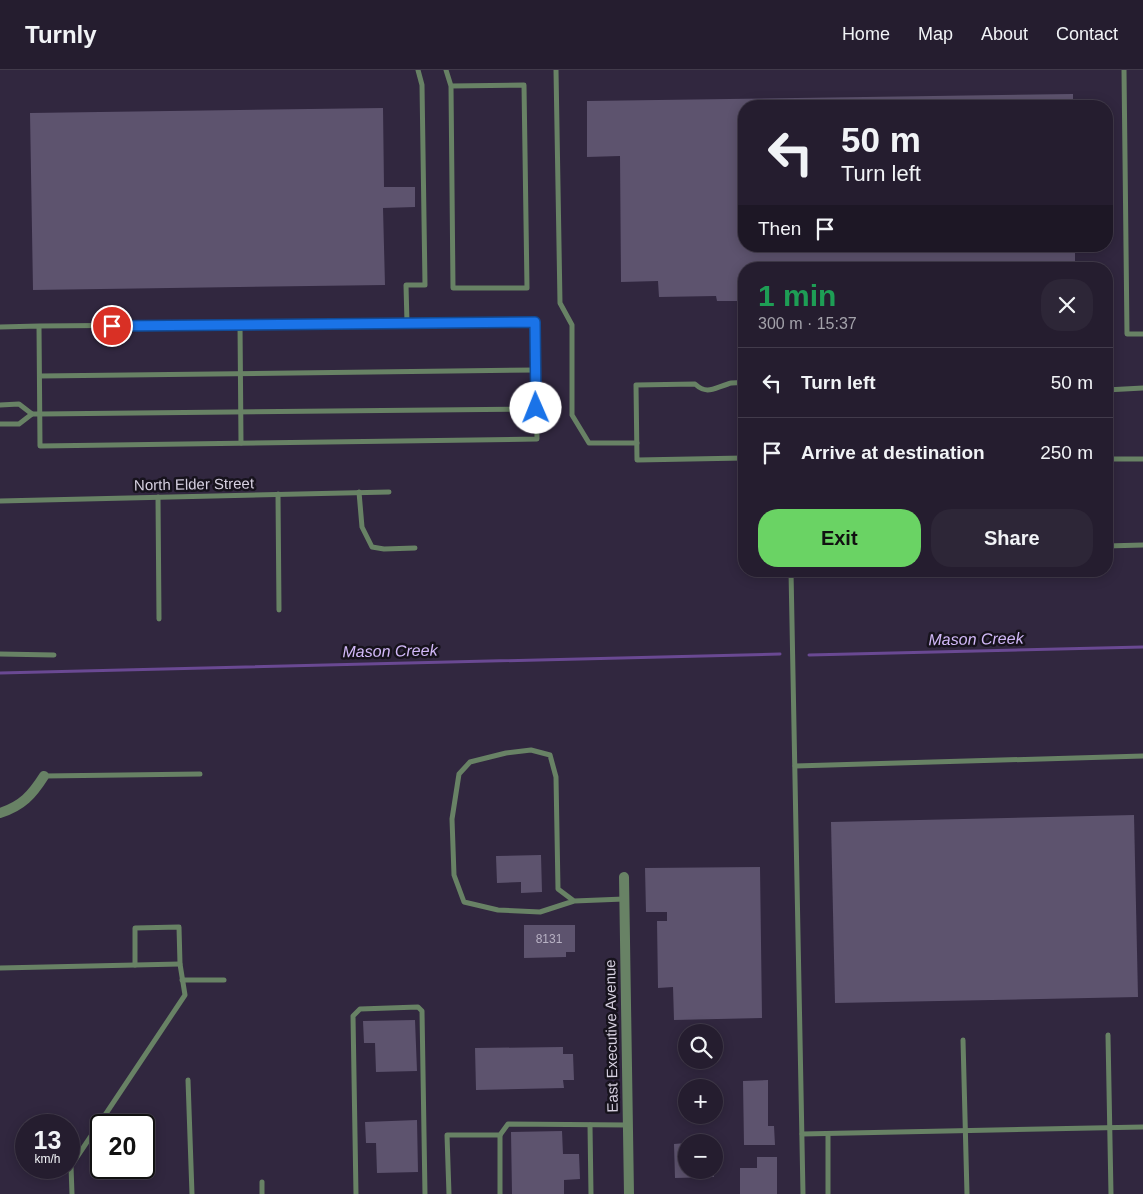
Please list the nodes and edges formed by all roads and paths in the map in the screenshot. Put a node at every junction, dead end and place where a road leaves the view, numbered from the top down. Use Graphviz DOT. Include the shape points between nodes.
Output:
graph roads {
  1 [pos="418,70"];
  2 [pos="446,70"];
  3 [pos="556,70"];
  4 [pos="1124,70"];
  5 [pos="450,86"];
  6 [pos="407,323"];
  7 [pos="240,324"];
  8 [pos="39,326"];
  9 [pos="0,327"];
  10 [pos="1143,334"];
  11 [pos="536,370"];
  12 [pos="240,373"];
  13 [pos="40,376"];
  14 [pos="738,383"];
  15 [pos="1143,388"];
  16 [pos="1113,390"];
  17 [pos="0,405"];
  18 [pos="536,408"];
  19 [pos="241,412"];
  20 [pos="32,414"];
  21 [pos="40,414"];
  22 [pos="0,424"];
  23 [pos="241,443"];
  24 [pos="637,443"];
  25 [pos="738,458"];
  26 [pos="1143,459"];
  27 [pos="1113,461"];
  28 [pos="359,492"];
  29 [pos="389,492"];
  30 [pos="278,494"];
  31 [pos="158,497"];
  32 [pos="0,500"];
  33 [pos="1143,545"];
  34 [pos="1113,546"];
  35 [pos="415,548"];
  36 [pos="791,577"];
  37 [pos="279,610"];
  38 [pos="159,618"];
  39 [pos="0,654"];
  40 [pos="54,655"];
  41 [pos="1143,756"];
  42 [pos="795,766"];
  43 [pos="200,774"];
  44 [pos="44,776"];
  45 [pos="0,812"];
  46 [pos="624,877"];
  47 [pos="624,899"];
  48 [pos="574,901"];
  49 [pos="180,964"];
  50 [pos="135,965"];
  51 [pos="0,968"];
  52 [pos="182,980"];
  53 [pos="224,980"];
  54 [pos="1108,1035"];
  55 [pos="963,1040"];
  56 [pos="188,1080"];
  57 [pos="590,1125"];
  58 [pos="627,1125"];
  59 [pos="1143,1127"];
  60 [pos="1110,1128"];
  61 [pos="965,1131"];
  62 [pos="802,1134"];
  63 [pos="828,1134"];
  64 [pos="500,1135"];
  65 [pos="262,1182"];
  66 [pos="72,1194"];
  67 [pos="192,1194"];
  68 [pos="262,1194"];
  69 [pos="356,1194"];
  70 [pos="425,1194"];
  71 [pos="449,1194"];
  72 [pos="500,1194"];
  73 [pos="591,1194"];
  74 [pos="629,1194"];
  75 [pos="802,1194"];
  76 [pos="828,1194"];
  77 [pos="966,1194"];
  78 [pos="1111,1194"];
  1 -- 6 [label="lane" via="422,85 425,284 406,285"];
  2 -- 5 [label="lane"];
  3 -- 24 [label="lane" via="560,302 572,325 572,415 589,443"];
  4 -- 10 [label="lane" via="1127,334"];
  5 -- 5 [label="lane" via="453,288 527,288 524,85"];
  6 -- 7 [label="lane"];
  6 -- 11 [label="lane" via="535,322"];
  7 -- 8 [label="lane"];
  7 -- 12 [label="lane"];
  8 -- 9 [label="lane"];
  8 -- 13 [label="lane"];
  11 -- 12 [label="lane"];
  11 -- 18 [label="lane"];
  12 -- 13 [label="lane"];
  12 -- 19 [label="lane"];
  13 -- 21 [label="lane"];
  14 -- 24 [label="lane" via="728,383 716,390 701,390 695,384 636,385"];
  15 -- 16 [label="lane"];
  17 -- 20 [label="lane" via="19,404"];
  18 -- 19 [label="lane"];
  18 -- 23 [label="lane" via="537,439"];
  19 -- 21 [label="lane"];
  19 -- 23 [label="lane"];
  20 -- 21 [label="lane"];
  20 -- 22 [label="lane" via="19,424"];
  21 -- 23 [label="lane" via="40,446"];
  24 -- 25 [label="lane" via="637,460"];
  26 -- 27 [label="lane"];
  28 -- 29 [label="lane, North Elder Street"];
  28 -- 30 [label="lane, North Elder Street"];
  28 -- 35 [label="lane" via="362,527 372,547"];
  30 -- 31 [label="lane, North Elder Street"];
  30 -- 37 [label="lane"];
  31 -- 32 [label="lane, North Elder Street"];
  31 -- 38 [label="lane"];
  33 -- 34 [label="lane"];
  36 -- 42 [label="lane"];
  39 -- 40 [label="lane"];
  41 -- 42 [label="lane"];
  42 -- 62 [label="lane"];
  43 -- 44 [label="lane"];
  44 -- 45 [label="street" via="32,796 17,807"];
  46 -- 47 [label="street, East Executive Avenue"];
  47 -- 48 [label="lane"];
  47 -- 58 [label="street, East Executive Avenue"];
  48 -- 48 [label="lane" via="558,889 556,778 550,756 531,750 470,762 458,774 452,819 454,875 464,902 498,910 540,912"];
  49 -- 50 [label="lane"];
  49 -- 50 [label="lane" via="179,927 135,928"];
  49 -- 52 [label="lane"];
  50 -- 51 [label="lane"];
  52 -- 53 [label="lane"];
  52 -- 66 [label="lane" via="185,995 71,1166"];
  54 -- 60 [label="lane"];
  55 -- 61 [label="lane"];
  56 -- 67 [label="lane"];
  57 -- 58 [label="lane"];
  57 -- 64 [label="lane" via="508,1124"];
  57 -- 73 [label="lane"];
  58 -- 74 [label="street, East Executive Avenue"];
  59 -- 60 [label="lane"];
  60 -- 61 [label="lane"];
  60 -- 78 [label="lane"];
  61 -- 63 [label="lane"];
  61 -- 77 [label="lane"];
  62 -- 63 [label="lane"];
  62 -- 75 [label="lane"];
  63 -- 76 [label="lane"];
  64 -- 71 [label="lane" via="447,1135"];
  64 -- 72 [label="lane"];
  65 -- 68 [label="lane"];
  69 -- 70 [label="lane" via="353,1016 360,1009 418,1007 422,1010"];
}
